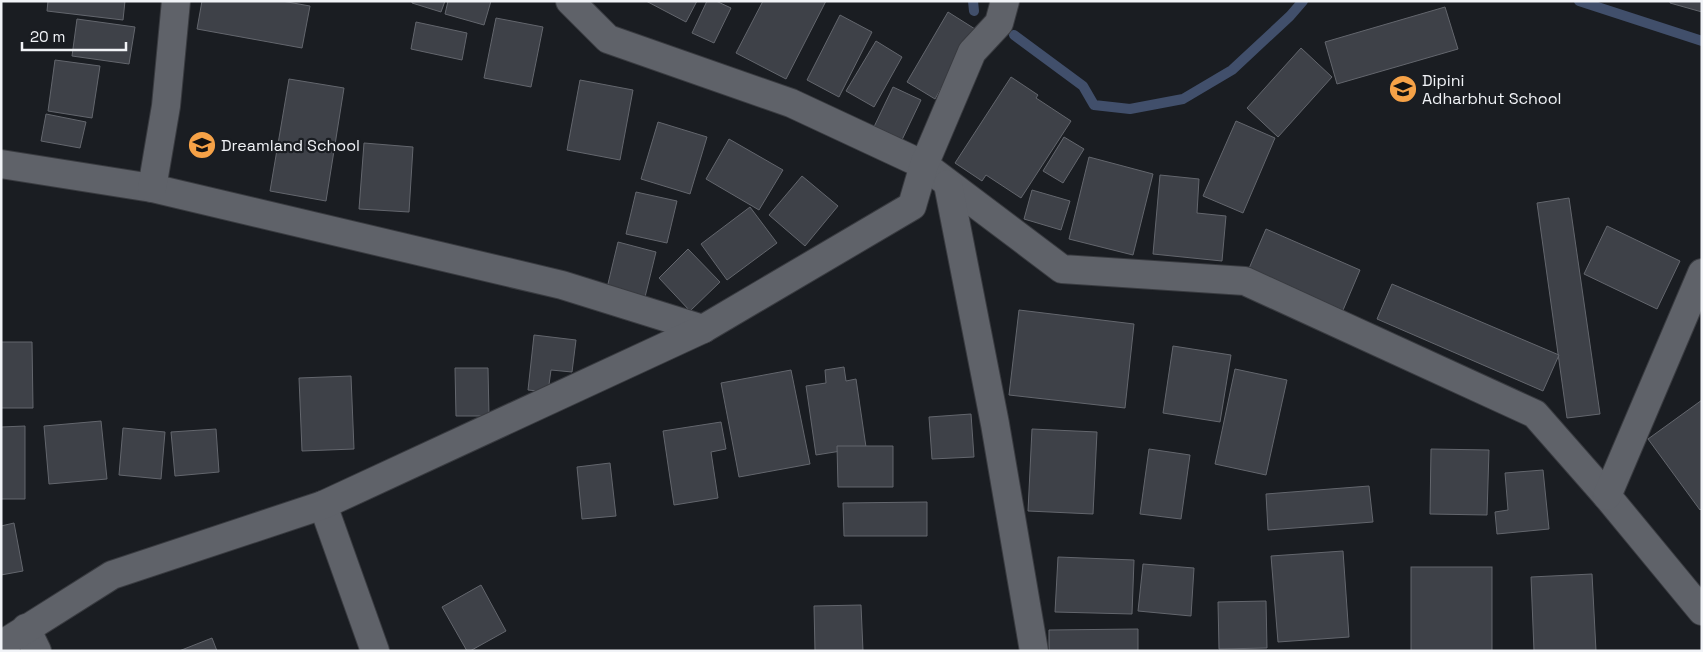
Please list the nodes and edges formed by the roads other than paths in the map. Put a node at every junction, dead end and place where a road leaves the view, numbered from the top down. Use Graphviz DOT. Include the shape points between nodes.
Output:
graph roads {
  1 [pos="176,1"];
  2 [pos="570,1"];
  3 [pos="1005,1"];
  4 [pos="1,164"];
  5 [pos="924,165"];
  6 [pos="948,184"];
  7 [pos="152,188"];
  8 [pos="1702,273"];
  9 [pos="703,330"];
  10 [pos="1607,496"];
  11 [pos="323,505"];
  12 [pos="1702,611"];
  13 [pos="32,639"];
  14 [pos="1,646"];
  15 [pos="375,651"];
  16 [pos="1034,651"];
  1 -- 7 [label="street" via="166,106"];
  2 -- 5 [label="street" via="608,39 791,103"];
  3 -- 5 [label="street" via="999,23 972,52"];
  4 -- 7 [label="street"];
  5 -- 6 [label="street"];
  5 -- 9 [label="street" via="912,206"];
  6 -- 10 [label="street" via="1062,268 1245,281 1535,414"];
  6 -- 16 [label="street" via="995,424"];
  7 -- 9 [label="street" via="562,285"];
  8 -- 10 [label="street"];
  9 -- 11 [label="street"];
  10 -- 12 [label="street"];
  11 -- 13 [label="street" via="112,575"];
  11 -- 15 [label="street"];
  13 -- 14 [label="street"];
}
